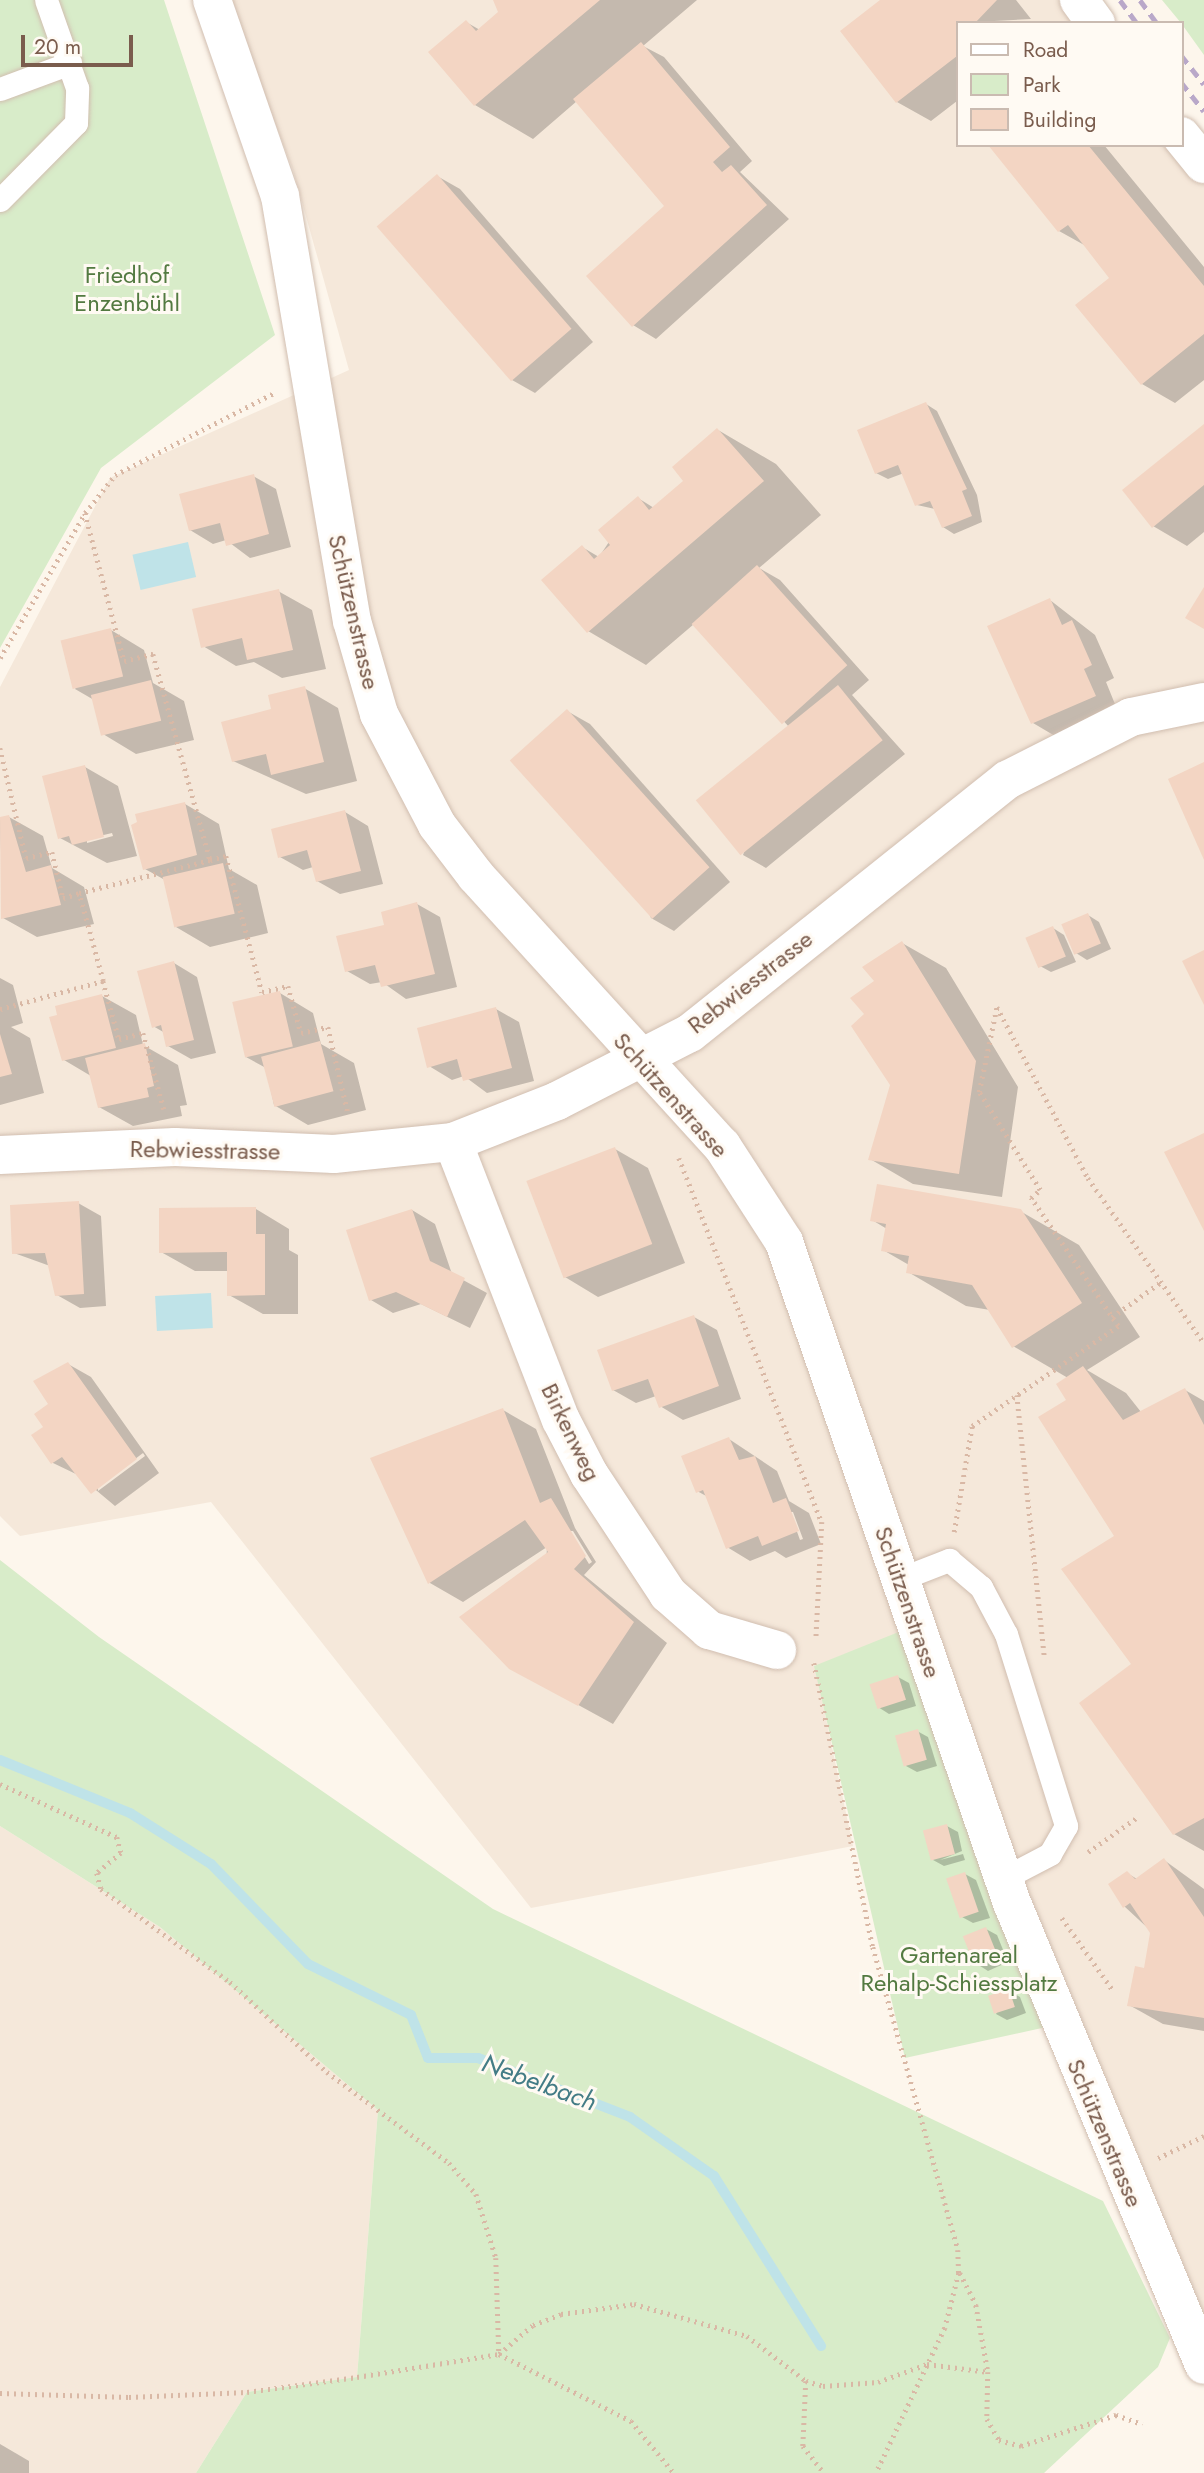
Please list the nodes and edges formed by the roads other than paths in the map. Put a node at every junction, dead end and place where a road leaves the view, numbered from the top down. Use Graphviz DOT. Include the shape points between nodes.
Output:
graph roads {
  1 [pos="46,0"];
  2 [pos="212,0"];
  3 [pos="1079,0"];
  4 [pos="1095,21"];
  5 [pos="71,63"];
  6 [pos="0,89"];
  7 [pos="1183,138"];
  8 [pos="1204,164"];
  9 [pos="0,200"];
  10 [pos="1204,702"];
  11 [pos="638,1056"];
  12 [pos="453,1142"];
  13 [pos="0,1155"];
  14 [pos="900,1579"];
  15 [pos="777,1650"];
  16 [pos="1004,1878"];
  17 [pos="1204,2365"];
  1 -- 5 [label="lane"];
  2 -- 11 [label="street, Schützenstrasse" via="280,196 314,374 352,621 384,726 437,825 476,876"];
  3 -- 4 [label="street"];
  5 -- 6 [label="lane"];
  5 -- 9 [label="lane" via="76,123"];
  7 -- 8 [label="street"];
  10 -- 11 [label="street, Rebwiesstrasse" via="1131,717 1007,780 690,1033"];
  11 -- 12 [label="street, Rebwiesstrasse" via="557,1101"];
  11 -- 14 [label="street, Schützenstrasse" via="722,1146 784,1242"];
  12 -- 13 [label="street, Rebwiesstrasse" via="357,1152 175,1147"];
  12 -- 15 [label="street, Birkenweg" via="561,1420 589,1474 668,1594 709,1630"];
  14 -- 16 [label="street, Schützenstrasse"];
  14 -- 16 [label="lane" via="949,1560 981,1587 1019,1677 1066,1826 1050,1854"];
  16 -- 17 [label="street, Schützenstrasse" via="1122,2175"];
}
